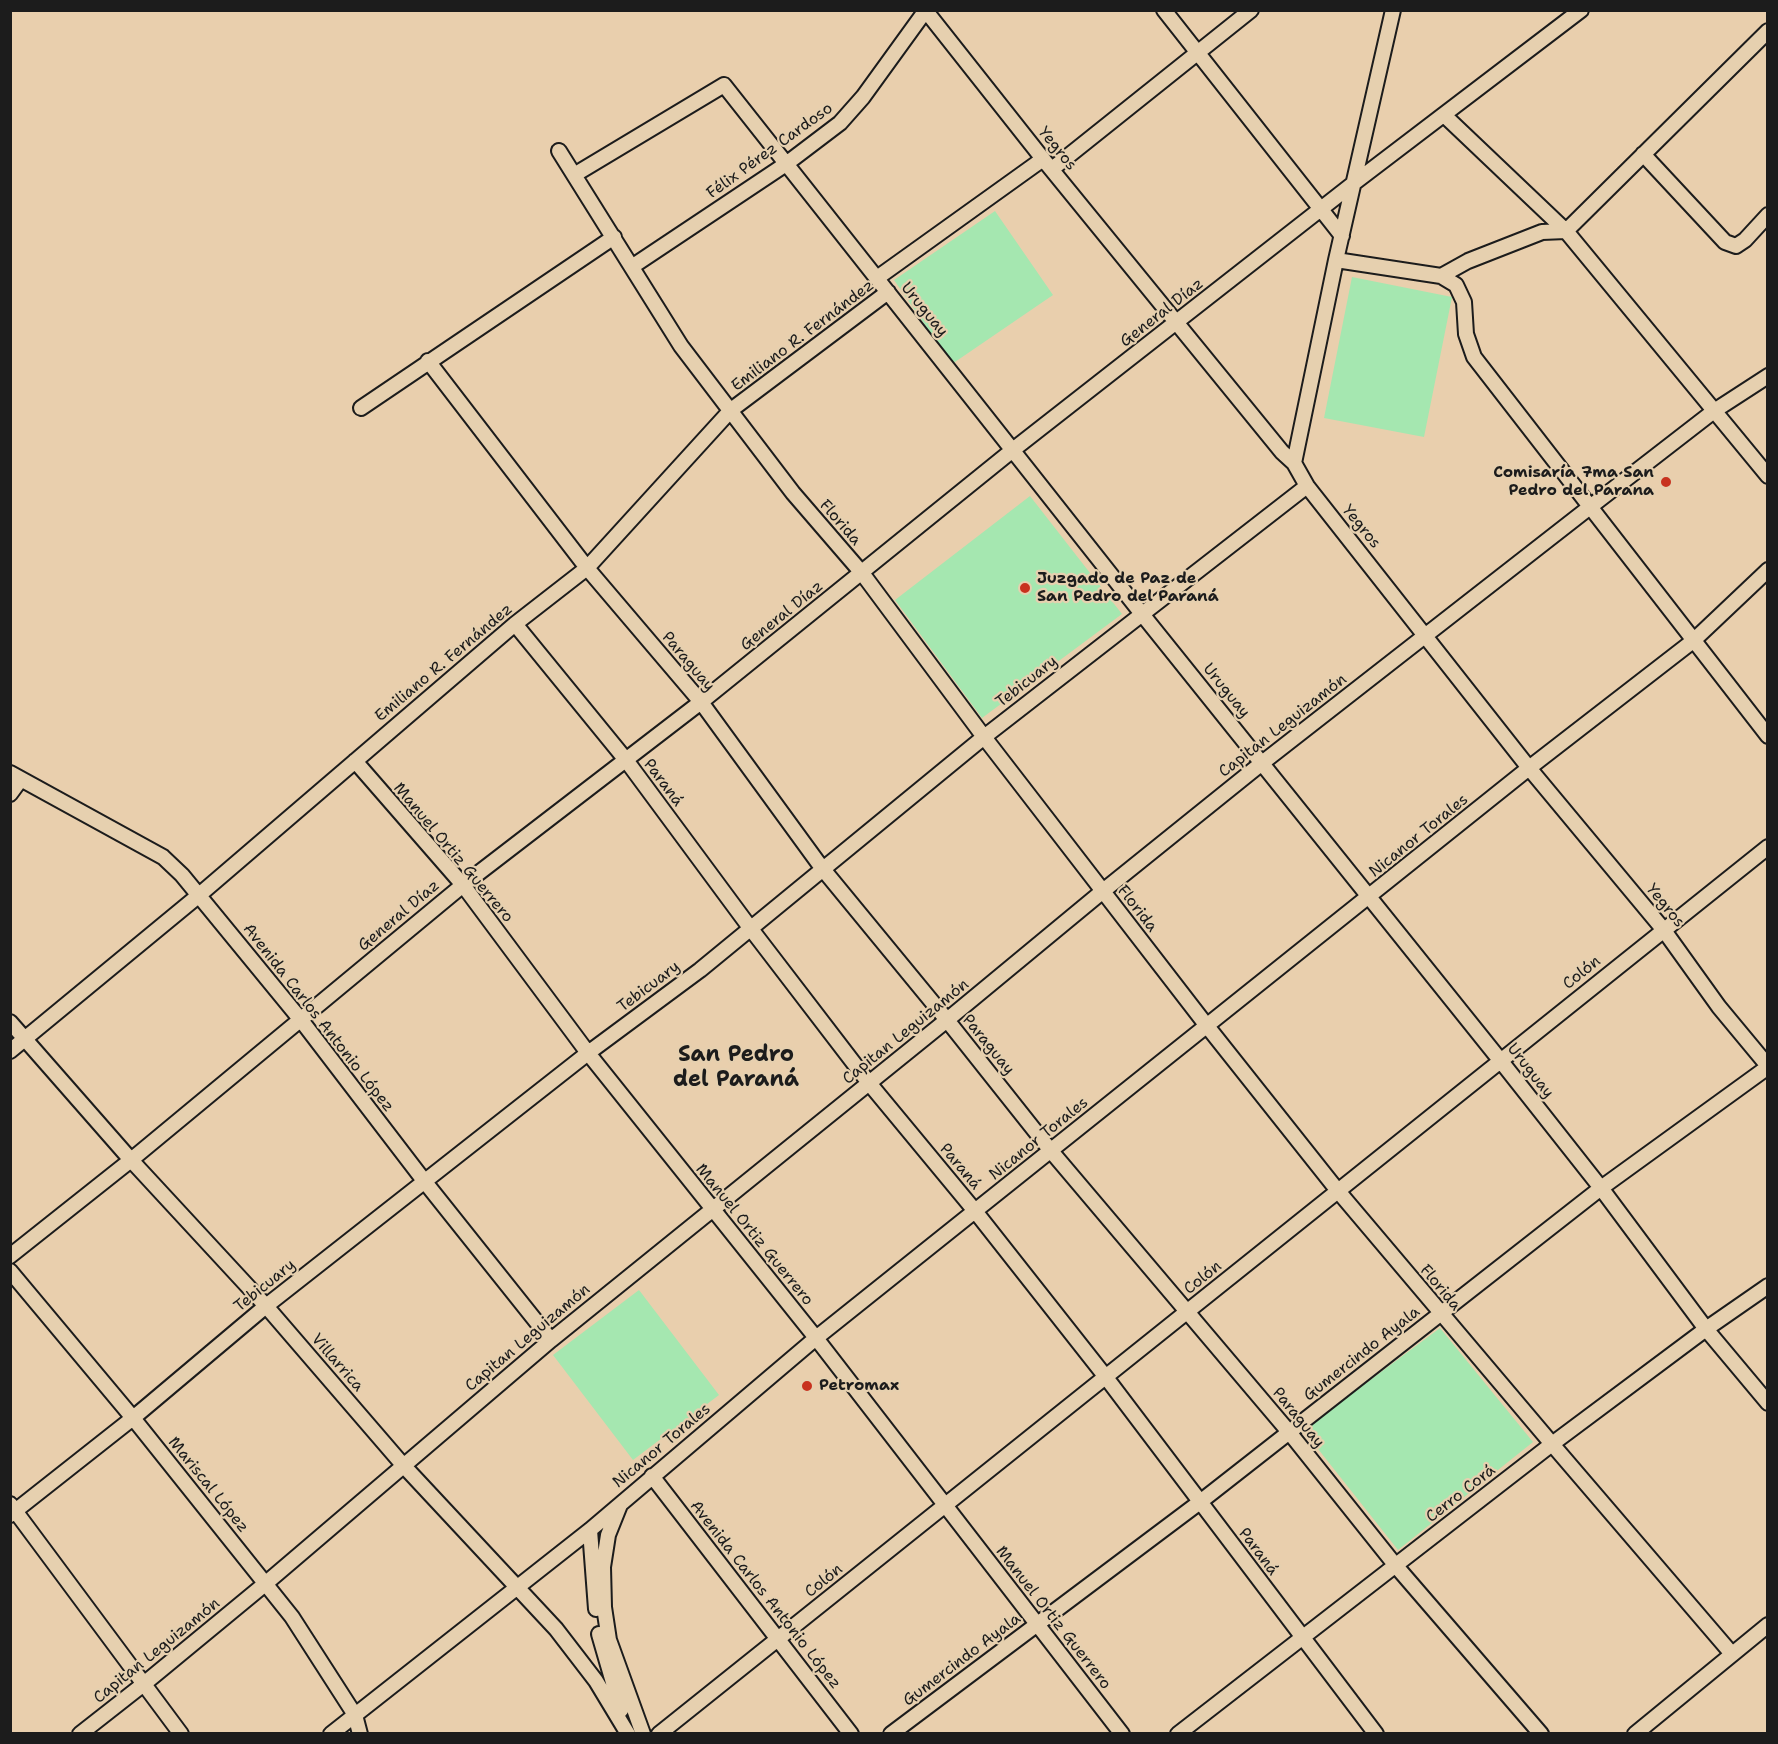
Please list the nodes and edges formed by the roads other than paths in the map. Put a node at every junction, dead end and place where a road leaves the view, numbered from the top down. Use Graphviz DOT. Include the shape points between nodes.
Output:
graph roads {
  1 [pos="1164,10"];
  2 [pos="1251,10"];
  3 [pos="1393,10"];
  4 [pos="1581,10"];
  5 [pos="926,11"];
  6 [pos="1767,31"];
  7 [pos="1198,53"];
  8 [pos="1444,115"];
  9 [pos="559,151"];
  10 [pos="1642,154"];
  11 [pos="786,164"];
  12 [pos="1048,164"];
  13 [pos="574,174"];
  14 [pos="1354,183"];
  15 [pos="1321,210"];
  16 [pos="1767,215"];
  17 [pos="1566,231"];
  18 [pos="1342,236"];
  19 [pos="614,237"];
  20 [pos="1336,260"];
  21 [pos="633,266"];
  22 [pos="1441,276"];
  23 [pos="877,278"];
  24 [pos="888,292"];
  25 [pos="1177,322"];
  26 [pos="428,361"];
  27 [pos="1767,376"];
  28 [pos="361,408"];
  29 [pos="731,410"];
  30 [pos="1714,411"];
  31 [pos="1014,449"];
  32 [pos="1294,463"];
  33 [pos="1767,476"];
  34 [pos="1307,486"];
  35 [pos="1590,507"];
  36 [pos="587,568"];
  37 [pos="1767,570"];
  38 [pos="862,573"];
  39 [pos="1142,614"];
  40 [pos="515,624"];
  41 [pos="1426,635"];
  42 [pos="1693,641"];
  43 [pos="701,702"];
  44 [pos="1767,736"];
  45 [pos="984,737"];
  46 [pos="626,760"];
  47 [pos="355,761"];
  48 [pos="1262,763"];
  49 [pos="1529,768"];
  50 [pos="16,776"];
  51 [pos="10,794"];
  52 [pos="1767,847"];
  53 [pos="822,868"];
  54 [pos="463,885"];
  55 [pos="1102,891"];
  56 [pos="198,896"];
  57 [pos="1368,897"];
  58 [pos="751,929"];
  59 [pos="1663,929"];
  60 [pos="301,1020"];
  61 [pos="947,1020"];
  62 [pos="10,1022"];
  63 [pos="1207,1026"];
  64 [pos="25,1039"];
  65 [pos="10,1051"];
  66 [pos="588,1053"];
  67 [pos="1500,1060"];
  68 [pos="1767,1066"];
  69 [pos="869,1083"];
  70 [pos="1051,1150"];
  71 [pos="131,1160"];
  72 [pos="425,1182"];
  73 [pos="1601,1188"];
  74 [pos="1338,1191"];
  75 [pos="713,1210"];
  76 [pos="975,1211"];
  77 [pos="10,1256"];
  78 [pos="10,1270"];
  79 [pos="1767,1286"];
  80 [pos="266,1306"];
  81 [pos="1188,1311"];
  82 [pos="1440,1314"];
  83 [pos="1706,1329"];
  84 [pos="816,1338"];
  85 [pos="551,1340"];
  86 [pos="1105,1376"];
  87 [pos="1767,1403"];
  88 [pos="133,1418"];
  89 [pos="1289,1432"];
  90 [pos="1552,1444"];
  91 [pos="404,1465"];
  92 [pos="652,1476"];
  93 [pos="621,1502"];
  94 [pos="1200,1502"];
  95 [pos="946,1505"];
  96 [pos="12,1510"];
  97 [pos="590,1530"];
  98 [pos="1396,1566"];
  99 [pos="265,1584"];
  100 [pos="519,1587"];
  101 [pos="1038,1624"];
  102 [pos="1767,1625"];
  103 [pos="1302,1638"];
  104 [pos="778,1639"];
  105 [pos="1732,1654"];
  106 [pos="145,1683"];
  107 [pos="355,1715"];
  108 [pos="80,1734"];
  109 [pos="181,1734"];
  110 [pos="331,1734"];
  111 [pos="360,1734"];
  112 [pos="628,1734"];
  113 [pos="643,1734"];
  114 [pos="659,1734"];
  115 [pos="851,1734"];
  116 [pos="891,1734"];
  117 [pos="1122,1734"];
  118 [pos="1178,1734"];
  119 [pos="1376,1734"];
  120 [pos="1541,1734"];
  121 [pos="1635,1734"];
  1 -- 7 [label="street"];
  2 -- 7 [label="street, Emiliano R. Fernández"];
  3 -- 14 [label="street"];
  4 -- 8 [label="street, General Díaz"];
  5 -- 11 [label="street, Félix Pérez Cardoso" via="856,106"];
  5 -- 12 [label="street, Yegros"];
  6 -- 10 [label="street"];
  7 -- 12 [label="street, Emiliano R. Fernández"];
  7 -- 15 [label="street"];
  8 -- 14 [label="street, General Díaz"];
  8 -- 17 [label="street"];
  9 -- 13 [label="street, Florida"];
  10 -- 16 [label="street" via="1725,242 1736,246"];
  10 -- 17 [label="street"];
  11 -- 13 [label="street, Uruguay" via="724,85"];
  11 -- 21 [label="street, Félix Pérez Cardoso"];
  11 -- 23 [label="street, Uruguay"];
  12 -- 23 [label="street, Emiliano R. Fernández"];
  12 -- 25 [label="street, Yegros"];
  13 -- 19 [label="street, Florida"];
  14 -- 15 [label="street, General Díaz"];
  14 -- 18 [label="street"];
  15 -- 18 [label="street"];
  15 -- 25 [label="street, General Díaz"];
  17 -- 22 [label="street" via="1542,232"];
  17 -- 30 [label="street"];
  18 -- 20 [label="street"];
  19 -- 21 [label="street, Florida"];
  19 -- 26 [label="street"];
  20 -- 22 [label="street"];
  20 -- 32 [label="street"];
  21 -- 29 [label="street, Florida" via="681,346"];
  22 -- 35 [label="street" via="1456,285 1464,302 1466,334 1474,357"];
  23 -- 24 [label="street, Uruguay"];
  24 -- 29 [label="street, Emiliano R. Fernández"];
  24 -- 31 [label="street, Uruguay"];
  25 -- 31 [label="street, General Díaz"];
  25 -- 32 [label="street, Yegros"];
  26 -- 28 [label="street"];
  26 -- 36 [label="street, Paraguay"];
  27 -- 30 [label="street, Capitan Leguizamón"];
  29 -- 36 [label="street, Emiliano R. Fernández"];
  29 -- 38 [label="street, Florida" via="793,493"];
  30 -- 33 [label="street"];
  30 -- 35 [label="street, Capitan Leguizamón"];
  31 -- 38 [label="street, General Díaz"];
  31 -- 39 [label="street, Uruguay"];
  32 -- 34 [label="street, Yegros"];
  34 -- 39 [label="street, Tebicuary"];
  34 -- 41 [label="street, Yegros"];
  35 -- 41 [label="street, Capitan Leguizamón"];
  35 -- 42 [label="street"];
  36 -- 40 [label="street, Emiliano R. Fernández"];
  36 -- 43 [label="street, Paraguay"];
  37 -- 42 [label="street, Nicanor Torales"];
  38 -- 43 [label="street, General Díaz"];
  38 -- 45 [label="street, Florida"];
  39 -- 45 [label="street, Tebicuary"];
  39 -- 48 [label="street, Uruguay"];
  40 -- 46 [label="street, Paraná"];
  40 -- 47 [label="street, Emiliano R. Fernández"];
  41 -- 48 [label="street, Capitan Leguizamón"];
  41 -- 49 [label="street, Yegros"];
  42 -- 44 [label="street"];
  42 -- 49 [label="street, Nicanor Torales"];
  43 -- 46 [label="street, General Díaz"];
  43 -- 53 [label="street, Paraguay"];
  45 -- 53 [label="street, Tebicuary"];
  45 -- 55 [label="street, Florida"];
  46 -- 54 [label="street, General Díaz"];
  46 -- 58 [label="street, Paraná"];
  47 -- 54 [label="street, Manuel Ortiz Guerrero"];
  47 -- 56 [label="street, Emiliano R. Fernández"];
  48 -- 55 [label="street, Capitan Leguizamón"];
  48 -- 57 [label="street, Uruguay"];
  49 -- 57 [label="street, Nicanor Torales"];
  49 -- 59 [label="street, Yegros"];
  50 -- 51 [label="street"];
  50 -- 56 [label="street, Avenida Carlos Antonio López" via="163,857"];
  52 -- 59 [label="street, Colón"];
  53 -- 58 [label="street, Tebicuary"];
  53 -- 61 [label="street, Paraguay"];
  54 -- 60 [label="street, General Díaz"];
  54 -- 66 [label="street, Manuel Ortiz Guerrero"];
  55 -- 61 [label="street, Capitan Leguizamón"];
  55 -- 63 [label="street, Florida"];
  56 -- 60 [label="street, Avenida Carlos Antonio López"];
  56 -- 64 [label="street, Emiliano R. Fernández"];
  57 -- 63 [label="street, Nicanor Torales"];
  57 -- 67 [label="street, Uruguay"];
  58 -- 66 [label="street, Tebicuary"];
  58 -- 69 [label="street, Paraná"];
  59 -- 67 [label="street, Colón"];
  59 -- 68 [label="street, Yegros"];
  60 -- 71 [label="street, General Díaz"];
  60 -- 72 [label="street, Avenida Carlos Antonio López"];
  61 -- 69 [label="street, Capitan Leguizamón"];
  61 -- 70 [label="street, Paraguay"];
  62 -- 64 [label="street, Villarrica"];
  63 -- 70 [label="street, Nicanor Torales"];
  63 -- 74 [label="street, Florida"];
  64 -- 65 [label="street, Emiliano R. Fernández"];
  64 -- 71 [label="street, Villarrica"];
  66 -- 72 [label="street, Tebicuary"];
  66 -- 75 [label="street, Manuel Ortiz Guerrero"];
  67 -- 73 [label="street, Uruguay"];
  67 -- 74 [label="street, Colón"];
  68 -- 73 [label="street, Gumercindo Ayala"];
  69 -- 75 [label="street, Capitan Leguizamón"];
  69 -- 76 [label="street, Paraná"];
  70 -- 76 [label="street, Nicanor Torales"];
  70 -- 81 [label="street, Paraguay"];
  71 -- 77 [label="street, General Díaz"];
  71 -- 80 [label="street, Villarrica"];
  72 -- 80 [label="street, Tebicuary"];
  72 -- 85 [label="street, Avenida Carlos Antonio López"];
  73 -- 82 [label="street, Gumercindo Ayala"];
  73 -- 83 [label="street, Uruguay"];
  74 -- 81 [label="street, Colón"];
  74 -- 82 [label="street, Florida"];
  75 -- 84 [label="street, Manuel Ortiz Guerrero"];
  75 -- 85 [label="street, Capitan Leguizamón"];
  76 -- 84 [label="street, Nicanor Torales"];
  76 -- 86 [label="street, Paraná"];
  78 -- 88 [label="street, Mariscal López"];
  79 -- 83 [label="street, Cerro Corá"];
  80 -- 88 [label="street, Tebicuary"];
  80 -- 91 [label="street, Villarrica"];
  81 -- 86 [label="street, Colón"];
  81 -- 89 [label="street, Paraguay"];
  82 -- 89 [label="street, Gumercindo Ayala"];
  82 -- 90 [label="street, Florida"];
  83 -- 87 [label="street, Uruguay"];
  83 -- 90 [label="street, Cerro Corá"];
  84 -- 92 [label="street, Nicanor Torales"];
  84 -- 95 [label="street, Manuel Ortiz Guerrero"];
  85 -- 91 [label="street, Capitan Leguizamón"];
  86 -- 94 [label="street, Paraná"];
  86 -- 95 [label="street, Colón"];
  88 -- 96 [label="street, Tebicuary"];
  88 -- 99 [label="street, Mariscal López"];
  89 -- 94 [label="street, Gumercindo Ayala"];
  89 -- 98 [label="street, Paraguay"];
  90 -- 98 [label="street, Cerro Corá"];
  90 -- 105 [label="street, Florida"];
  91 -- 99 [label="street, Capitan Leguizamón"];
  91 -- 100 [label="street, Villarrica"];
  92 -- 93 [label="street, Nicanor Torales"];
  92 -- 104 [label="street, Avenida Carlos Antonio López"];
  93 -- 97 [label="street, Nicanor Torales"];
  93 -- 113 [label="street" via="608,1534 603,1567 604,1607 609,1640"];
  94 -- 101 [label="street, Gumercindo Ayala"];
  94 -- 103 [label="street, Paraná"];
  95 -- 101 [label="street, Manuel Ortiz Guerrero"];
  95 -- 104 [label="street, Colón"];
  96 -- 106 [label="street"];
  97 -- 100 [label="street, Nicanor Torales"];
  97 -- 112 [label="street, Villarrica" via="600,1643"];
  98 -- 103 [label="street, Cerro Corá"];
  98 -- 120 [label="street, Paraguay"];
  99 -- 106 [label="street, Capitan Leguizamón"];
  99 -- 107 [label="street, Mariscal López" via="292,1617"];
  100 -- 107 [label="street, Nicanor Torales"];
  100 -- 112 [label="street, Villarrica" via="585,1664"];
  101 -- 116 [label="street, Gumercindo Ayala"];
  101 -- 117 [label="street, Manuel Ortiz Guerrero"];
  102 -- 105 [label="street"];
  103 -- 118 [label="street, Cerro Corá"];
  103 -- 119 [label="street, Paraná"];
  104 -- 114 [label="street, Colón"];
  104 -- 115 [label="street, Avenida Carlos Antonio López"];
  105 -- 121 [label="street"];
  106 -- 108 [label="street, Capitan Leguizamón"];
  106 -- 109 [label="street"];
  107 -- 110 [label="street, Nicanor Torales"];
  107 -- 111 [label="street, Mariscal López"];
}
